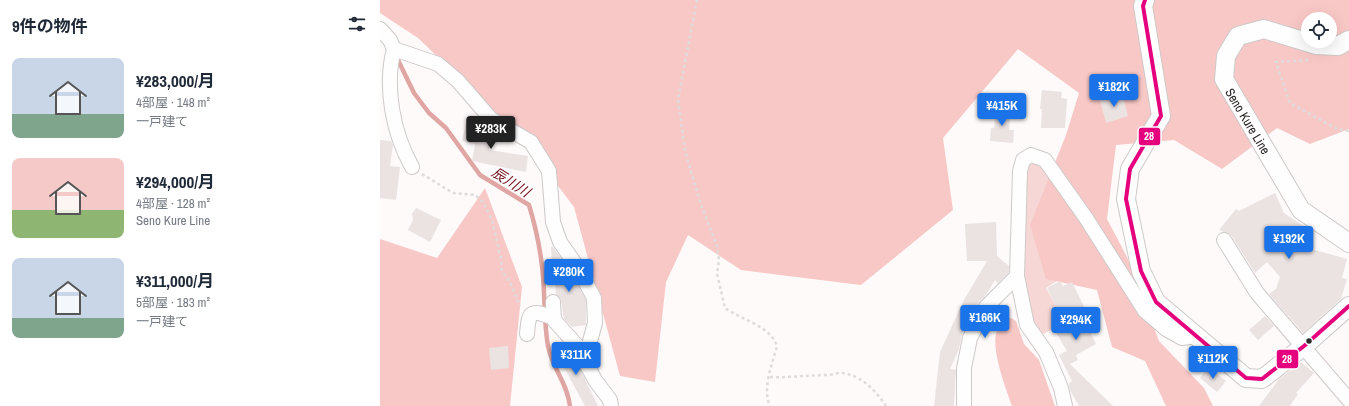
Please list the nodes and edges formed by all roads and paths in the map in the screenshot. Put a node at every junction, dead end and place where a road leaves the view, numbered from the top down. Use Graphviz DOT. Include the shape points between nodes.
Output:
graph roads {
  1 [pos="697,0"];
  2 [pos="1145,0"];
  3 [pos="380,29"];
  4 [pos="1349,40"];
  5 [pos="1301,41"];
  6 [pos="1337,46"];
  7 [pos="1314,48"];
  8 [pos="394,49"];
  9 [pos="1349,131"];
  10 [pos="412,167"];
  11 [pos="1224,240"];
  12 [pos="1349,243"];
  13 [pos="1017,276"];
  14 [pos="553,302"];
  15 [pos="1349,306"];
  16 [pos="528,318"];
  17 [pos="554,318"];
  18 [pos="527,334"];
  19 [pos="1198,336"];
  20 [pos="1304,346"];
  21 [pos="587,352"];
  22 [pos="770,376"];
  23 [pos="1349,400"];
  24 [pos="611,406"];
  25 [pos="770,406"];
  26 [pos="886,406"];
  27 [pos="964,406"];
  28 [pos="1065,406"];
  1 -- 22 [label="path" via="678,99 684,151 717,246 717,274 725,308 776,339 777,347"];
  2 -- 19 [label="main road" via="1143,6 1161,116 1130,169 1126,199 1141,271 1156,302"];
  3 -- 8 [label="street"];
  4 -- 6 [label="main road, Seno Kure Line"];
  5 -- 12 [label="main road, Seno Kure Line" via="1264,30 1238,36 1226,56 1224,79 1301,210"];
  7 -- 9 [label="path" via="1308,61 1276,62 1290,104 1337,129"];
  8 -- 10 [label="street" via="389,66 391,103 399,138"];
  8 -- 21 [label="street" via="438,64 458,81 491,119 531,142 549,171 553,222 560,242 594,298 595,323"];
  10 -- 16 [label="path" via="453,193 475,196 483,202 494,227 502,271"];
  11 -- 20 [label="street" via="1257,293"];
  13 -- 19 [label="street" via="1020,171 1023,160 1031,155 1045,160 1086,218 1145,311 1166,329 1182,338"];
  13 -- 27 [label="street" via="986,307 970,338 964,368"];
  13 -- 28 [label="street" via="1027,325 1046,352 1061,388"];
  14 -- 17 [label="street"];
  15 -- 20 [label="main road"];
  16 -- 17 [label="street" via="536,312"];
  16 -- 18 [label="street"];
  17 -- 21 [label="street" via="579,348"];
  19 -- 20 [label="main road" via="1246,378 1262,379"];
  20 -- 23 [label="street"];
  21 -- 24 [label="street" via="587,365 610,400"];
  22 -- 25 [label="path" via="766,399"];
  22 -- 26 [label="path" via="795,378 841,373 850,375 872,389"];
}
